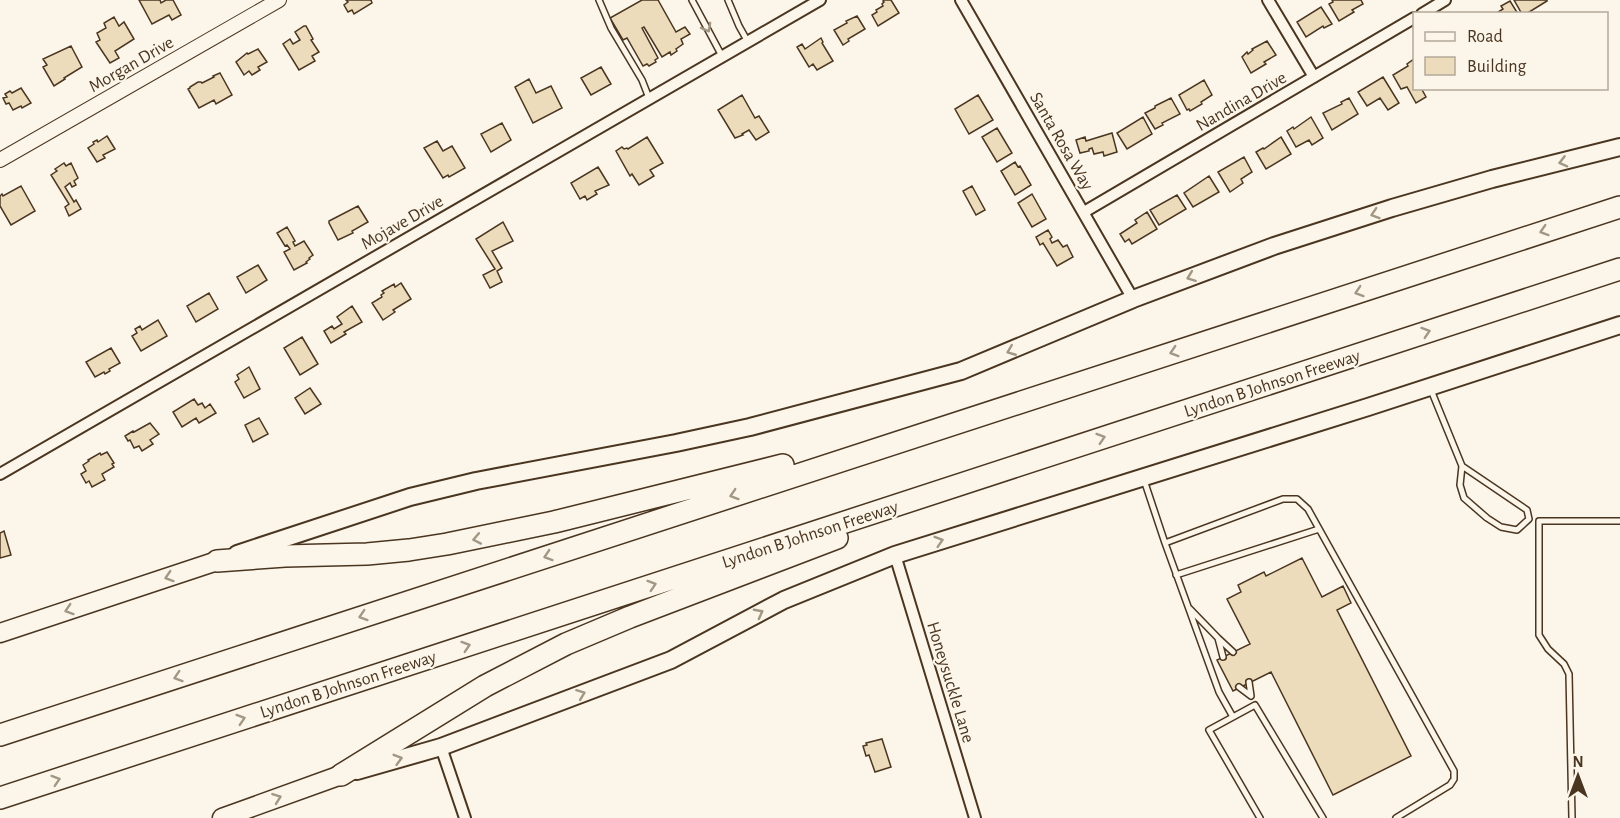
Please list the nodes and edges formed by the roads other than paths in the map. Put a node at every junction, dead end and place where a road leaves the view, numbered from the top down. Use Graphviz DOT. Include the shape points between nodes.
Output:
graph roads {
  1 [pos="279,0"];
  2 [pos="599,0"];
  3 [pos="692,0"];
  4 [pos="728,0"];
  5 [pos="820,0"];
  6 [pos="961,0"];
  7 [pos="1268,0"];
  8 [pos="1445,0"];
  9 [pos="1425,12"];
  10 [pos="1413,19"];
  11 [pos="748,42"];
  12 [pos="722,56"];
  13 [pos="1314,77"];
  14 [pos="648,98"];
  15 [pos="1620,147"];
  16 [pos="0,160"];
  17 [pos="1620,207"];
  18 [pos="1084,212"];
  19 [pos="1620,269"];
  20 [pos="1134,298"];
  21 [pos="1620,325"];
  22 [pos="1430,387"];
  23 [pos="1029,399"];
  24 [pos="1046,457"];
  25 [pos="1462,466"];
  26 [pos="0,474"];
  27 [pos="1143,479"];
  28 [pos="1529,519"];
  29 [pos="1539,521"];
  30 [pos="1620,521"];
  31 [pos="1319,529"];
  32 [pos="1165,543"];
  33 [pos="895,555"];
  34 [pos="218,561"];
  35 [pos="1176,575"];
  36 [pos="1187,605"];
  37 [pos="9,630"];
  38 [pos="0,638"];
  39 [pos="1218,638"];
  40 [pos="1233,652"];
  41 [pos="1223,657"];
  42 [pos="1249,682"];
  43 [pos="1239,687"];
  44 [pos="1251,696"];
  45 [pos="1255,705"];
  46 [pos="1233,717"];
  47 [pos="0,735"];
  48 [pos="441,747"];
  49 [pos="341,775"];
  50 [pos="0,798"];
  51 [pos="222,818"];
  52 [pos="465,818"];
  53 [pos="975,818"];
  54 [pos="1260,818"];
  55 [pos="1323,818"];
  56 [pos="1395,818"];
  57 [pos="1572,818"];
  1 -- 16 [label="street, Morgan Drive"];
  2 -- 14 [label="lane"];
  3 -- 12 [label="lane, one-way"];
  4 -- 11 [label="lane"];
  5 -- 11 [label="street, Mojave Drive"];
  6 -- 18 [label="street, Santa Rosa Way"];
  7 -- 13 [label="street"];
  8 -- 9 [label="street"];
  10 -- 13 [label="street, Nandina Drive"];
  11 -- 12 [label="street, Mojave Drive"];
  12 -- 14 [label="street, Mojave Drive"];
  13 -- 18 [label="street, Nandina Drive"];
  14 -- 26 [label="street, Mojave Drive"];
  15 -- 20 [label="main road, one-way" via="1392,208"];
  17 -- 23 [label="highway, one-way"];
  18 -- 20 [label="street, Santa Rosa Way"];
  24 -- 19 [label="highway, Lyndon B Johnson Freeway, one-way"];
  20 -- 34 [label="main road, one-way" via="961,371 750,427 410,497"];
  21 -- 22 [label="main road"];
  22 -- 25 [label="lane"];
  22 -- 27 [label="main road"];
  23 -- 34 [label="highway, one-way" via="746,476 490,536 378,553"];
  23 -- 47 [label="highway, one-way"];
  24 -- 49 [label="highway" via="566,644 485,686"];
  50 -- 24 [label="highway, Lyndon B Johnson Freeway, one-way"];
  25 -- 28 [label="lane" via="1527,510"];
  25 -- 28 [label="lane" via="1460,485 1464,498 1487,518 1501,527 1517,530"];
  27 -- 32 [label="lane"];
  33 -- 27 [label="main road, one-way"];
  28 -- 29 [label="lane"];
  29 -- 30 [label="lane"];
  29 -- 57 [label="lane" via="1539,635 1569,674"];
  31 -- 32 [label="lane" via="1297,499 1283,500"];
  31 -- 35 [label="lane"];
  31 -- 56 [label="lane" via="1454,771 1450,785"];
  32 -- 35 [label="lane"];
  48 -- 33 [label="main road, one-way" via="671,660 784,600"];
  33 -- 53 [label="street, Honeysuckle Lane"];
  34 -- 37 [label="main road, one-way"];
  35 -- 36 [label="lane"];
  36 -- 39 [label="lane"];
  36 -- 46 [label="lane"];
  37 -- 38 [label="main road"];
  39 -- 40 [label="lane"];
  39 -- 41 [label="lane"];
  42 -- 44 [label="lane"];
  43 -- 44 [label="lane"];
  44 -- 45 [label="lane"];
  45 -- 46 [label="lane"];
  45 -- 55 [label="lane"];
  46 -- 54 [label="lane" via="1209,730"];
  49 -- 48 [label="main road, one-way"];
  48 -- 52 [label="street"];
  51 -- 49 [label="main road, one-way"];
}
